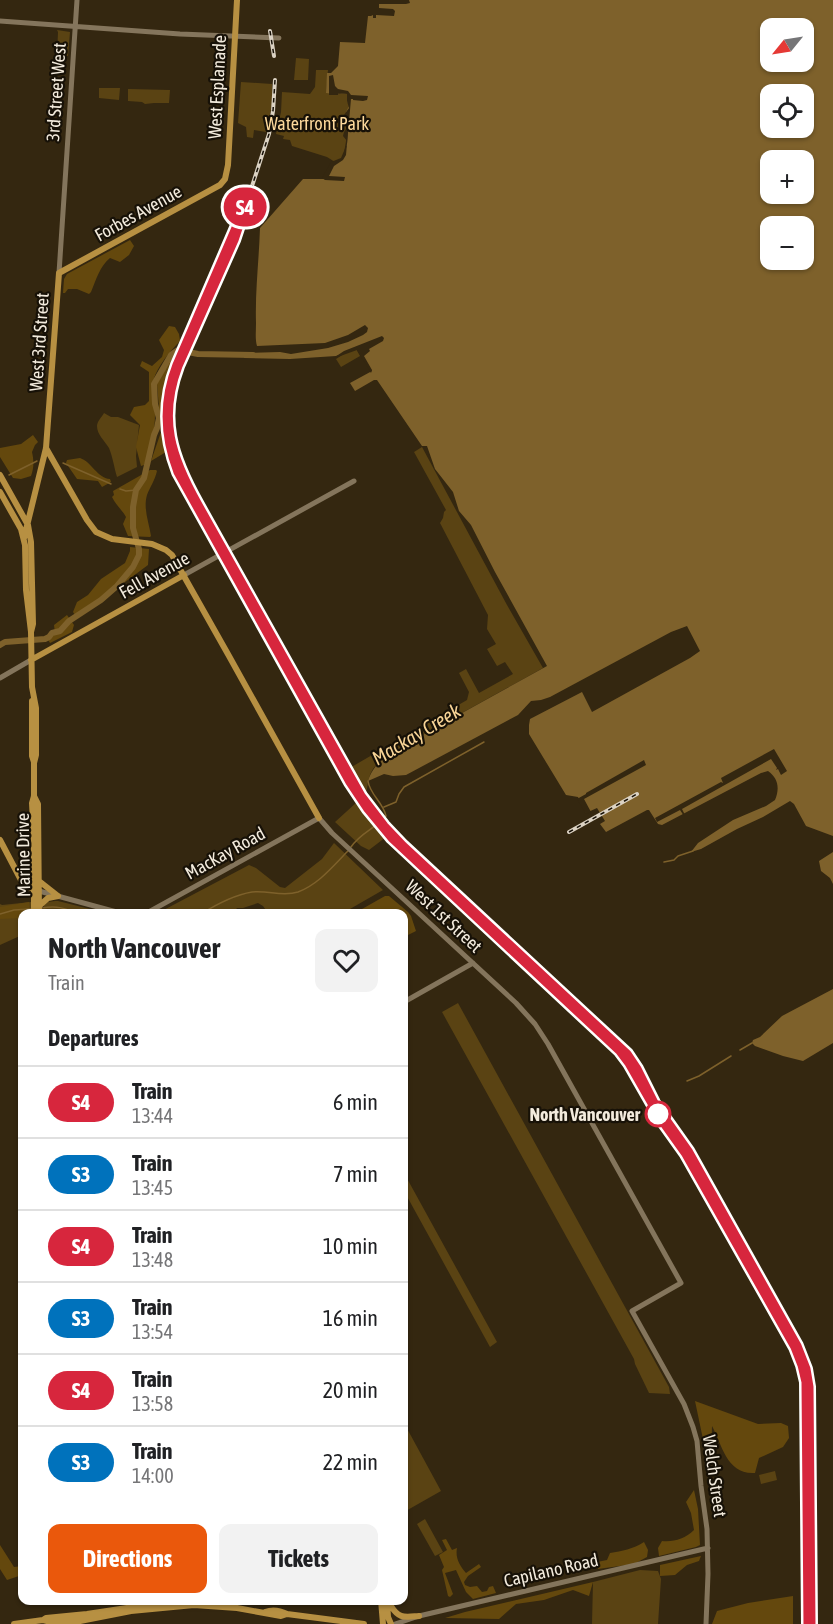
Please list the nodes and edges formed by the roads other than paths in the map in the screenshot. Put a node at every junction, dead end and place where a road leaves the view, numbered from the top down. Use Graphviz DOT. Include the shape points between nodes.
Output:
graph roads {
  1 [pos="77,0"];
  2 [pos="237,0"];
  3 [pos="0,21"];
  4 [pos="76,26"];
  5 [pos="235,37"];
  6 [pos="279,38"];
  7 [pos="66,160"];
  8 [pos="226,175"];
  9 [pos="59,273"];
  10 [pos="46,448"];
  11 [pos="0,475"];
  12 [pos="354,481"];
  13 [pos="0,492"];
  14 [pos="28,525"];
  15 [pos="24,538"];
  16 [pos="184,575"];
  17 [pos="30,632"];
  18 [pos="31,660"];
  19 [pos="0,678"];
  20 [pos="319,818"];
  21 [pos="0,840"];
  22 [pos="37,887"];
  23 [pos="58,896"];
  24 [pos="37,909"];
  25 [pos="39,909"];
  26 [pos="106,909"];
  27 [pos="154,909"];
  28 [pos="473,963"];
  29 [pos="408,1000"];
  30 [pos="632,1311"];
  31 [pos="708,1548"];
  32 [pos="146,1605"];
  33 [pos="164,1605"];
  34 [pos="381,1605"];
  35 [pos="390,1605"];
  36 [pos="391,1605"];
  37 [pos="225,1607"];
  38 [pos="154,1609"];
  39 [pos="418,1616"];
  40 [pos="43,1620"];
  41 [pos="14,1624"];
  42 [pos="364,1624"];
  43 [pos="383,1624"];
  44 [pos="395,1624"];
  45 [pos="706,1624"];
  1 -- 4 [label="street"];
  2 -- 5 [label="main road, West Esplanade"];
  3 -- 4 [label="street"];
  4 -- 5 [label="street"];
  4 -- 7 [label="street, 3rd Street West"];
  5 -- 6 [label="street"];
  5 -- 8 [label="main road, West Esplanade"];
  7 -- 9 [label="street, West 3rd Street"];
  8 -- 9 [label="main road, Forbes Avenue" via="220,185"];
  9 -- 10 [label="main road, West 3rd Street"];
  10 -- 14 [label="main road, West 3rd Street"];
  10 -- 16 [label="main road, West 1st Street" via="92,528 102,536 157,545 170,553"];
  11 -- 14 [label="main road"];
  12 -- 16 [label="street, Fell Avenue"];
  13 -- 15 [label="main road, Marine Drive"];
  14 -- 15 [label="main road, Marine Drive"];
  14 -- 17 [label="main road, Marine Drive" via="33,624"];
  15 -- 17 [label="main road, Marine Drive"];
  16 -- 18 [label="main road, Fell Avenue"];
  16 -- 20 [label="main road, West 1st Street"];
  17 -- 18 [label="main road, Marine Drive"];
  18 -- 19 [label="street, Fell Avenue"];
  18 -- 22 [label="main road, Marine Drive" via="36,708 32,803"];
  20 -- 27 [label="street, MacKay Road"];
  20 -- 28 [label="street, West 1st Street"];
  21 -- 22 [label="main road" via="24,883"];
  22 -- 23 [label="main road"];
  22 -- 23 [label="street"];
  22 -- 24 [label="main road, Marine Drive"];
  23 -- 25 [label="main road" via="48,898"];
  23 -- 26 [label="street"];
  28 -- 29 [label="street"];
  28 -- 30 [label="street, West 1st Street" via="542,1033 681,1282"];
  30 -- 31 [label="street, Welch Street" via="693,1427"];
  31 -- 39 [label="street, Capilano Road"];
  31 -- 45 [label="street, Welch Street"];
  32 -- 40 [label="main road"];
  33 -- 38 [label="main road"];
  34 -- 43 [label="main road"];
  35 -- 44 [label="main road"];
  36 -- 39 [label="main road" via="399,1616"];
  37 -- 38 [label="main road"];
  37 -- 42 [label="main road"];
  38 -- 40 [label="main road" via="80,1621"];
  39 -- 44 [label="street, Capilano Road"];
  40 -- 41 [label="main road"];
}
